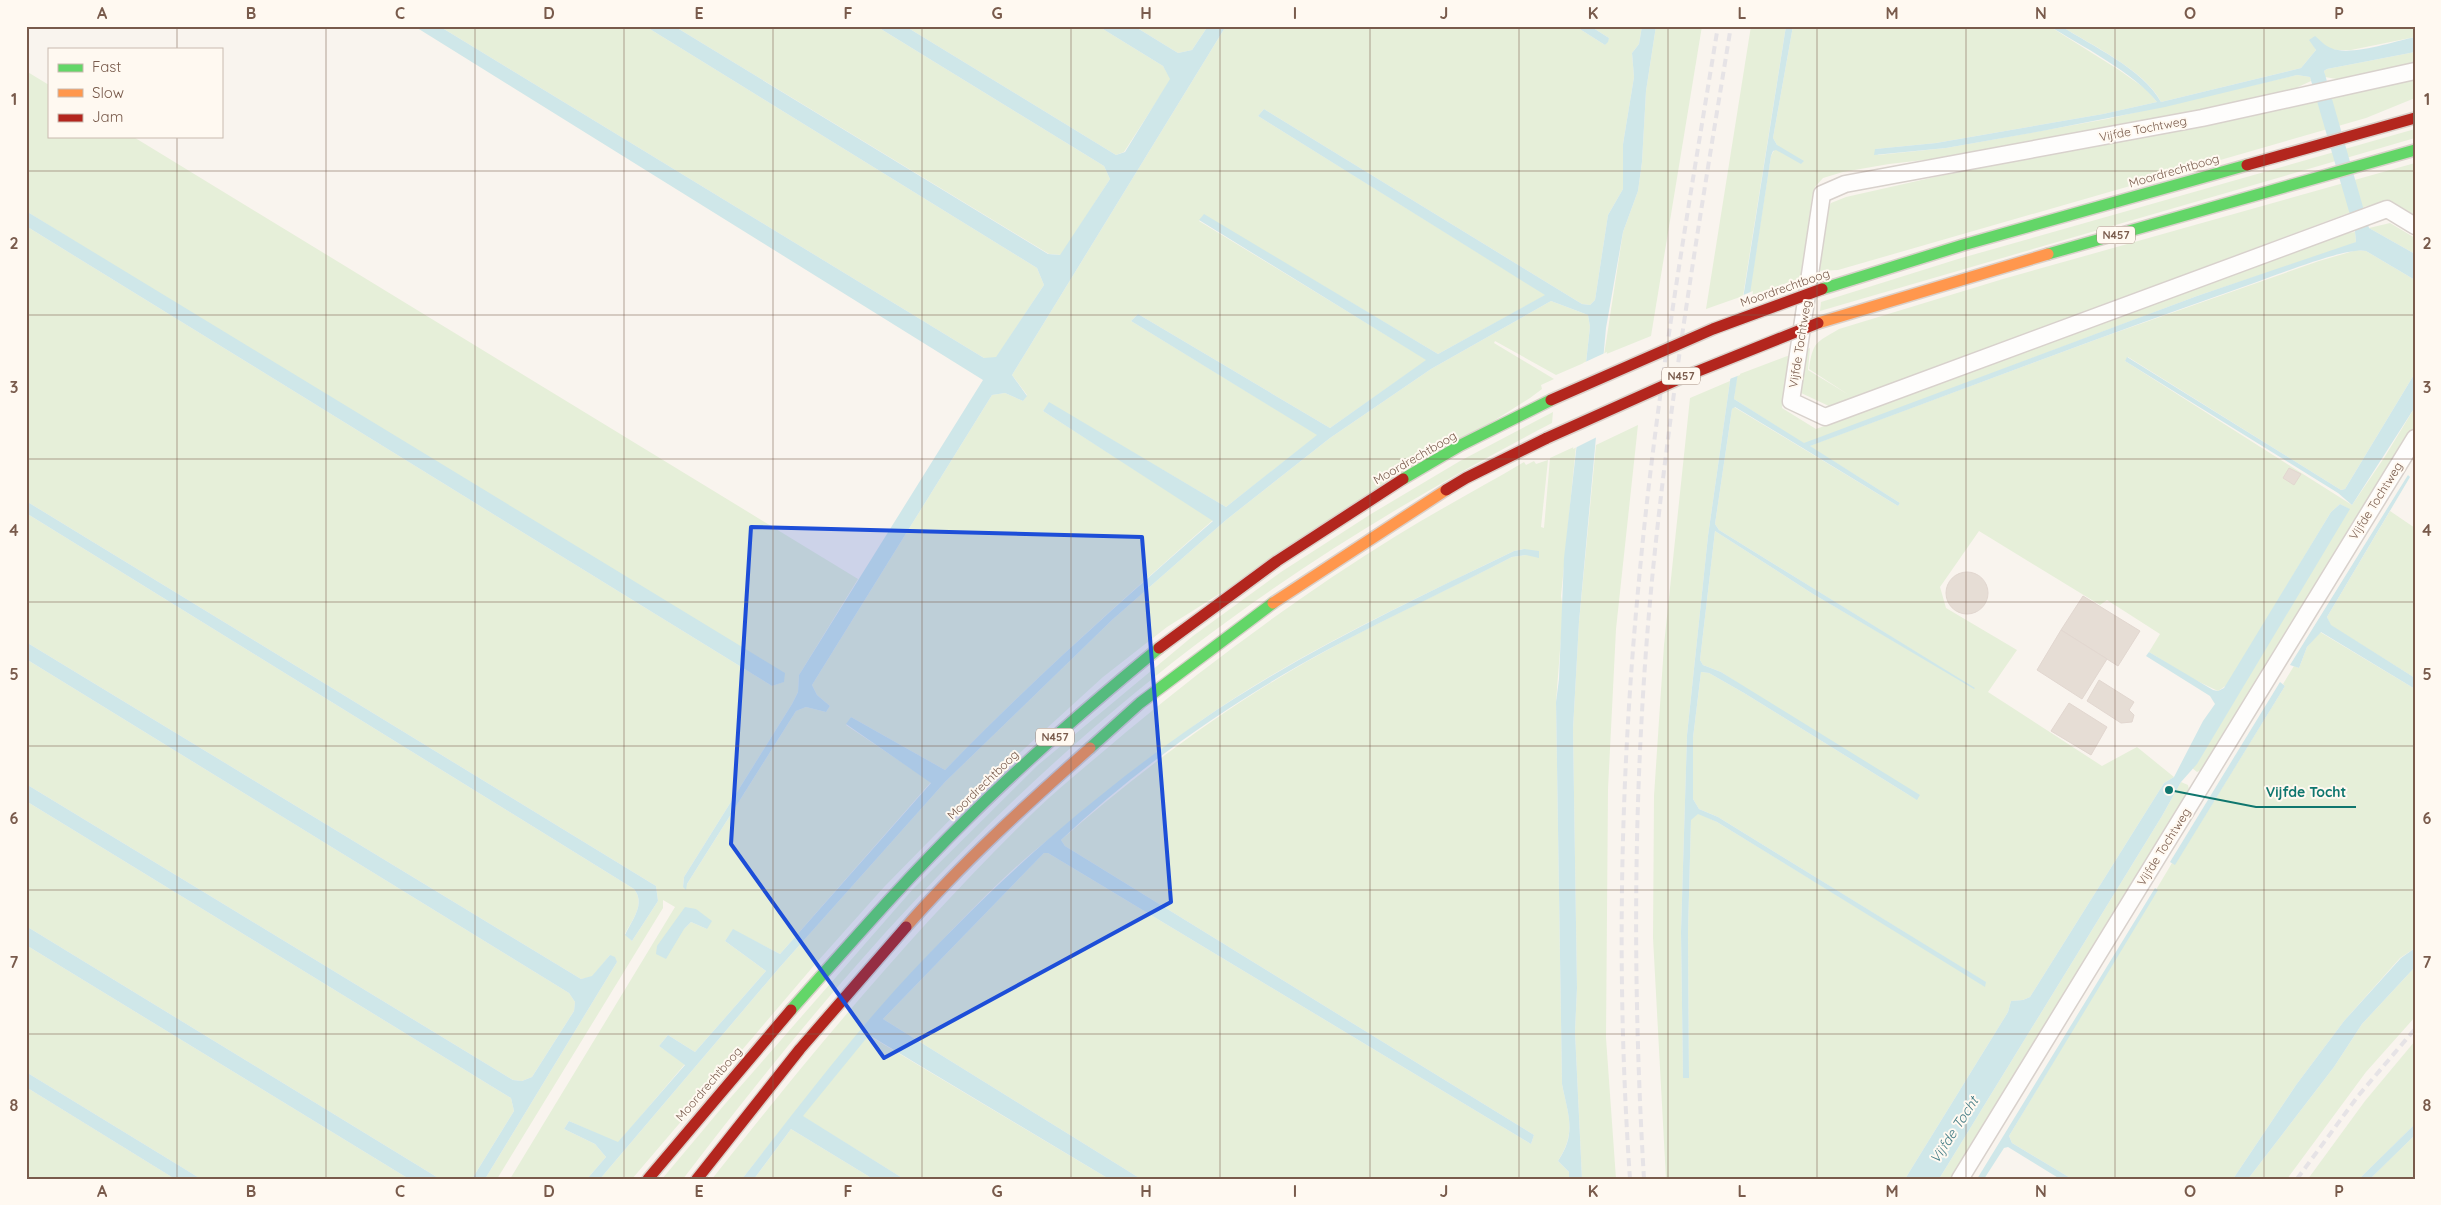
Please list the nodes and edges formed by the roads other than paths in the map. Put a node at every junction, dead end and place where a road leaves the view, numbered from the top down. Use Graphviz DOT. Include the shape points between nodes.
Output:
graph roads {
  1 [pos="2415,71"];
  2 [pos="2415,118"];
  3 [pos="2415,150"];
  4 [pos="2415,226"];
  5 [pos="2415,438"];
  6 [pos="648,1179"];
  7 [pos="697,1179"];
  8 [pos="1960,1179"];
  1 -- 4 [label="street, Vijfde Tochtweg" via="2202,118 1845,184 1822,194 1791,401 1824,417 2387,209"];
  2 -- 6 [label="main road, Moordrechtboog / N457, bridge" via="1963,245 1822,289 1712,329 1551,400 1391,486 1210,610 1124,677 1011,775 906,880"];
  3 -- 7 [label="main road, N457, bridge" via="1978,274 1818,323 1615,405 1466,478 1320,571 1228,635 1140,703 1024,807 927,903 800,1049"];
  5 -- 8 [label="street, Vijfde Tochtweg"];
}
